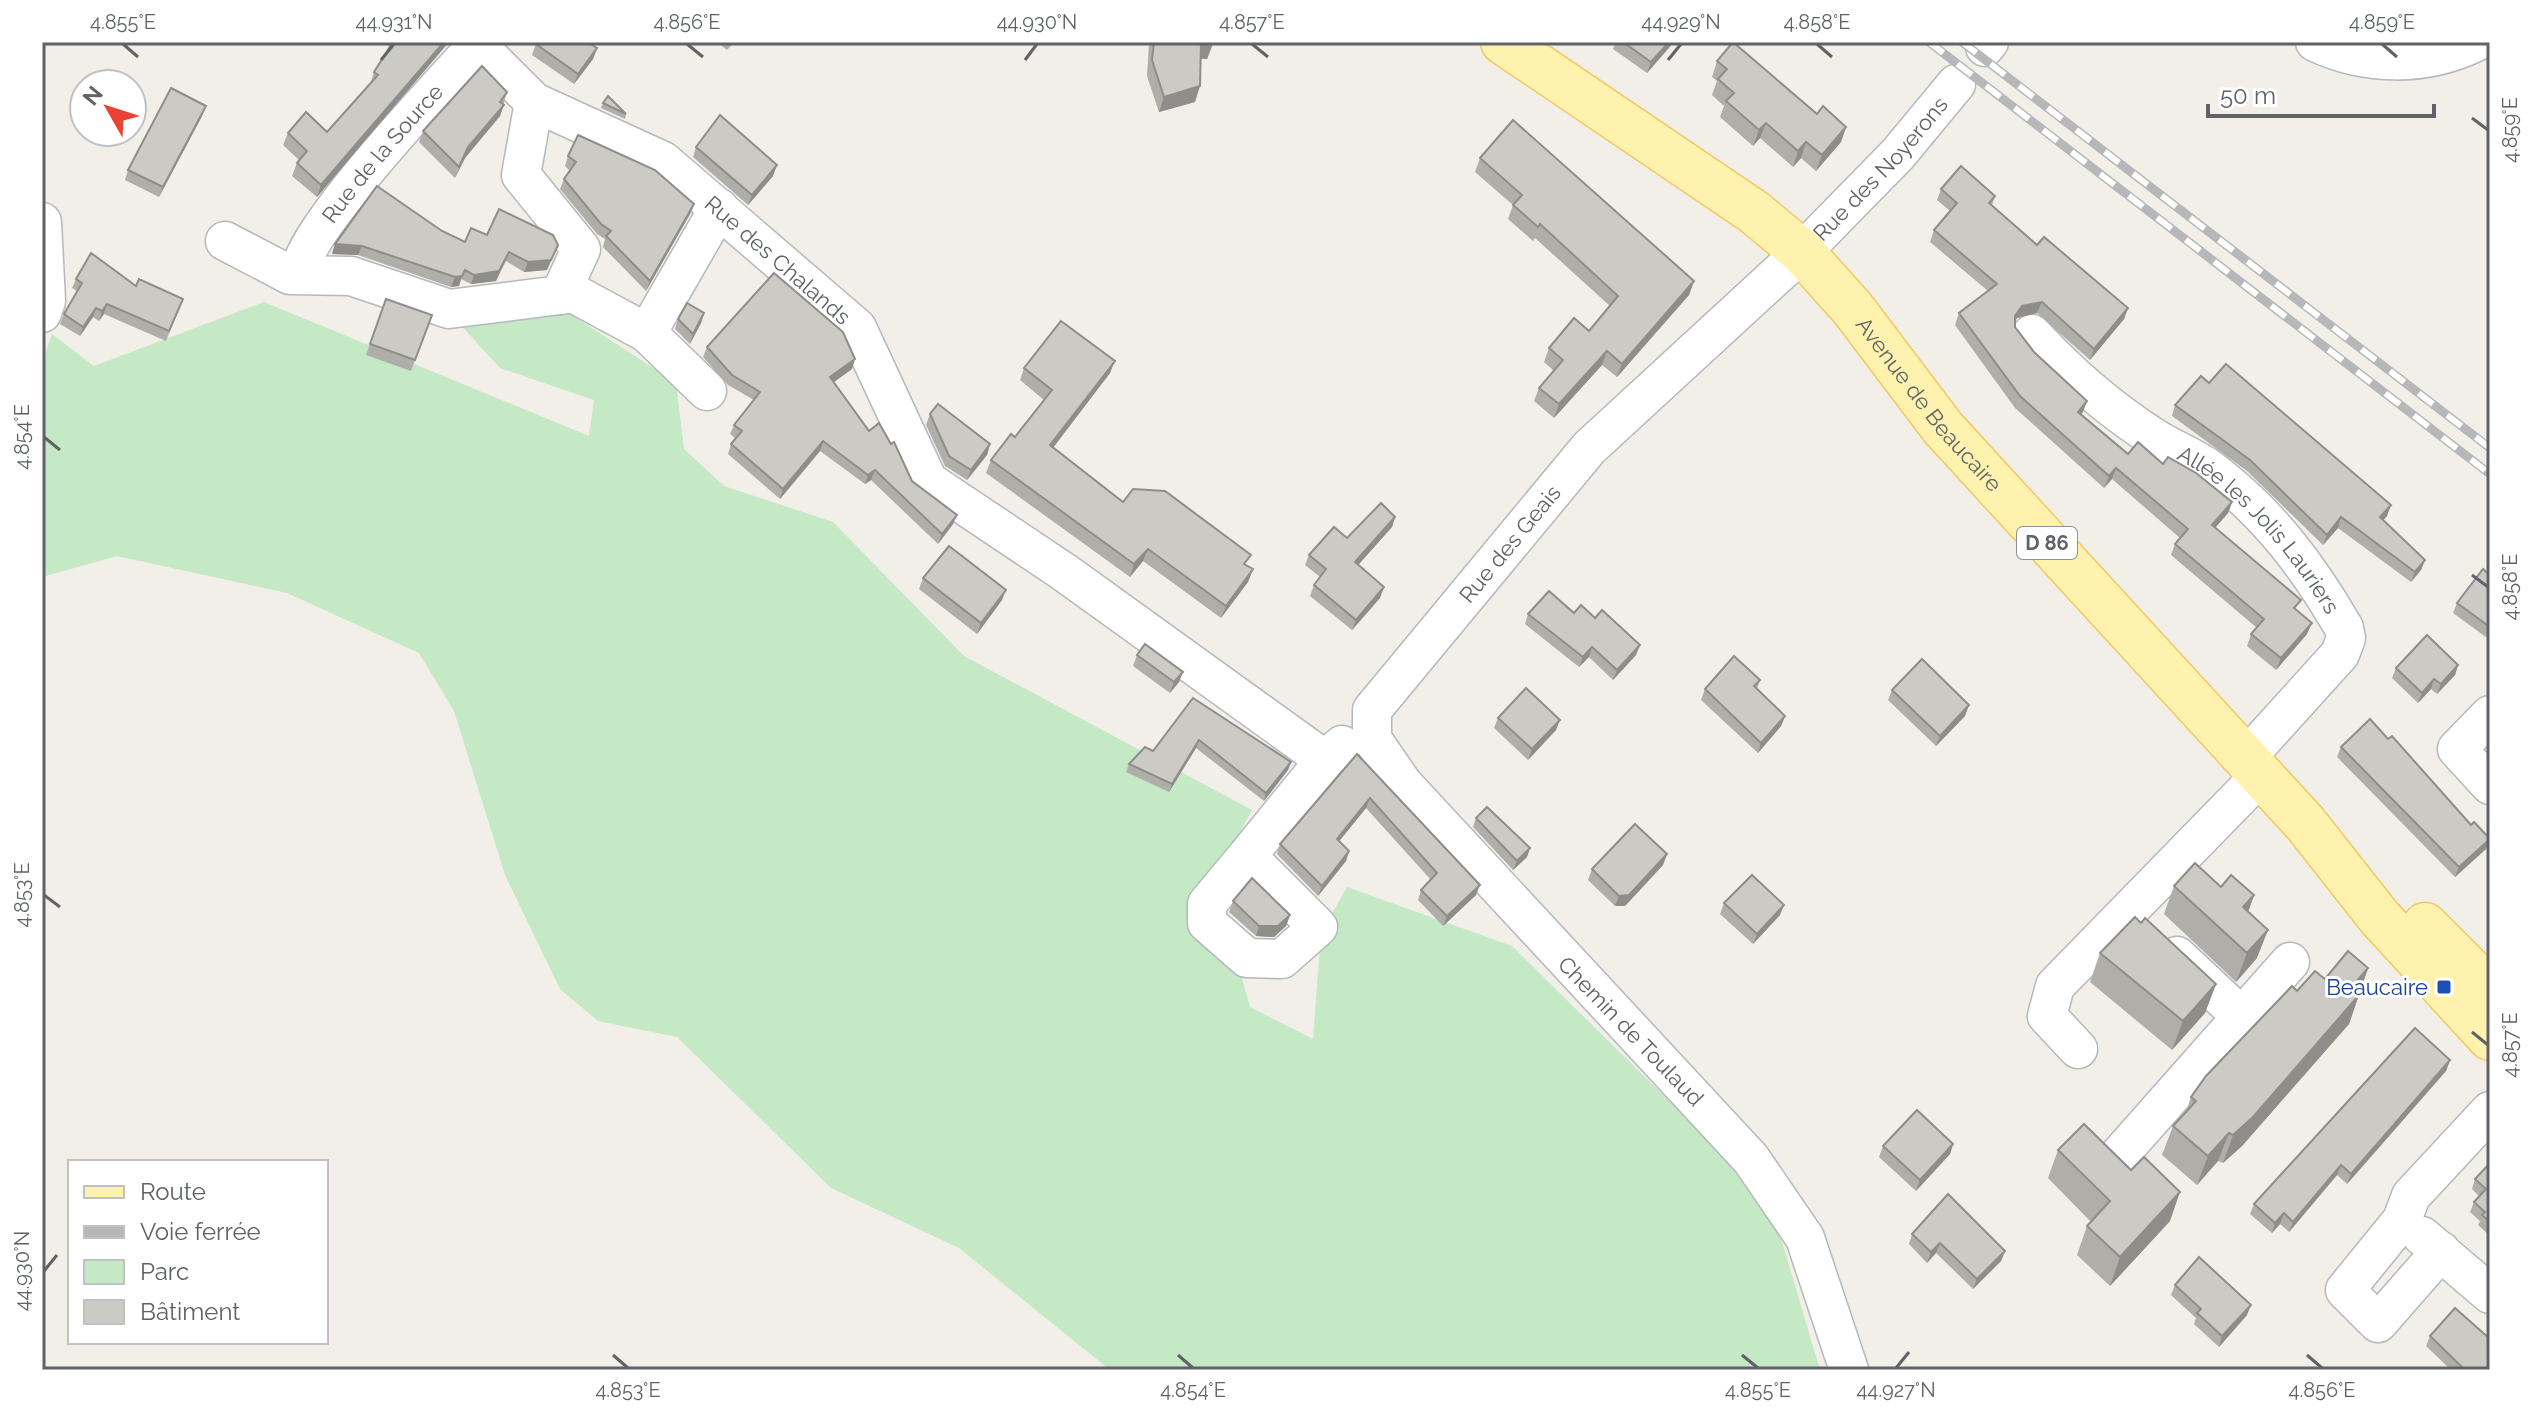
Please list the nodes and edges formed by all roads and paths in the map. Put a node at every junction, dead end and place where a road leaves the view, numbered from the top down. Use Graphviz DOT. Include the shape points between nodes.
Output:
graph roads {
  1 [pos="1503,42"];
  2 [pos="2315,42"];
  3 [pos="2476,42"];
  4 [pos="478,44"];
  5 [pos="2383,49"];
  6 [pos="1956,84"];
  7 [pos="534,102"];
  8 [pos="719,208"];
  9 [pos="42,222"];
  10 [pos="225,241"];
  11 [pos="1802,252"];
  12 [pos="299,274"];
  13 [pos="560,295"];
  14 [pos="42,313"];
  15 [pos="647,333"];
  16 [pos="2032,334"];
  17 [pos="707,391"];
  18 [pos="2490,715"];
  19 [pos="1372,720"];
  20 [pos="1325,760"];
  21 [pos="2253,767"];
  22 [pos="2490,785"];
  23 [pos="2305,823"];
  24 [pos="1247,856"];
  25 [pos="2128,911"];
  26 [pos="2290,962"];
  27 [pos="2490,990"];
  28 [pos="2242,1017"];
  29 [pos="2490,1038"];
  30 [pos="2078,1049"];
  31 [pos="2490,1111"];
  32 [pos="2114,1161"];
  33 [pos="2402,1220"];
  34 [pos="2441,1251"];
  35 [pos="2490,1294"];
  36 [pos="1849,1370"];
  1 -- 11 [label="main road, Avenue de Beaucaire / D 86" via="1754,212"];
  2 -- 5 [label="street" via="2337,52"];
  3 -- 5 [label="street" via="2431,60 2406,61"];
  4 -- 7 [label="street, Rue des Chalands"];
  4 -- 12 [label="street, Rue de la Source" via="339,203 300,259"];
  6 -- 11 [label="street, Rue des Noyerons" via="1898,154"];
  7 -- 8 [label="street, Rue des Chalands" via="663,161"];
  7 -- 13 [label="street" via="521,175 581,249"];
  8 -- 15 [label="street"];
  8 -- 20 [label="street, Rue des Chalands" via="857,328 928,481"];
  9 -- 14 [label="street"];
  10 -- 12 [label="street" via="290,275"];
  11 -- 19 [label="street, Rue des Geais" via="1589,448 1372,710"];
  11 -- 21 [label="main road, Avenue de Beaucaire / D 86" via="1853,309 1943,428"];
  12 -- 13 [label="street" via="351,276 449,309"];
  13 -- 15 [label="street" via="573,293"];
  15 -- 17 [label="street"];
  16 -- 21 [label="street, Allée les Jolis Lauriers" via="2152,437 2208,468 2263,514 2314,576 2344,628 2340,654"];
  18 -- 22 [label="street" via="2457,749"];
  19 -- 20 [label="street, Rue des Geais"];
  19 -- 36 [label="street, Chemin de Toulaud" via="1372,739 1403,784 1751,1159 1805,1238"];
  20 -- 24 [label="street, Rue des Geais"];
  21 -- 23 [label="main road, Avenue de Beaucaire / D 86"];
  21 -- 25 [label="street, Allée les Jolis Lauriers"];
  23 -- 27 [label="main road, Avenue de Beaucaire / D 86" via="2410,910"];
  23 -- 29 [label="main road, Avenue de Beaucaire / D 86" via="2379,917"];
  25 -- 28 [label="street"];
  25 -- 30 [label="street, Allée les Jolis Lauriers" via="2055,986 2047,1016"];
  26 -- 28 [label="street"];
  28 -- 32 [label="street"];
  31 -- 33 [label="street" via="2411,1196"];
  33 -- 34 [label="street"];
  33 -- 34 [label="street" via="2345,1290 2378,1323"];
  34 -- 35 [label="street"];
}
